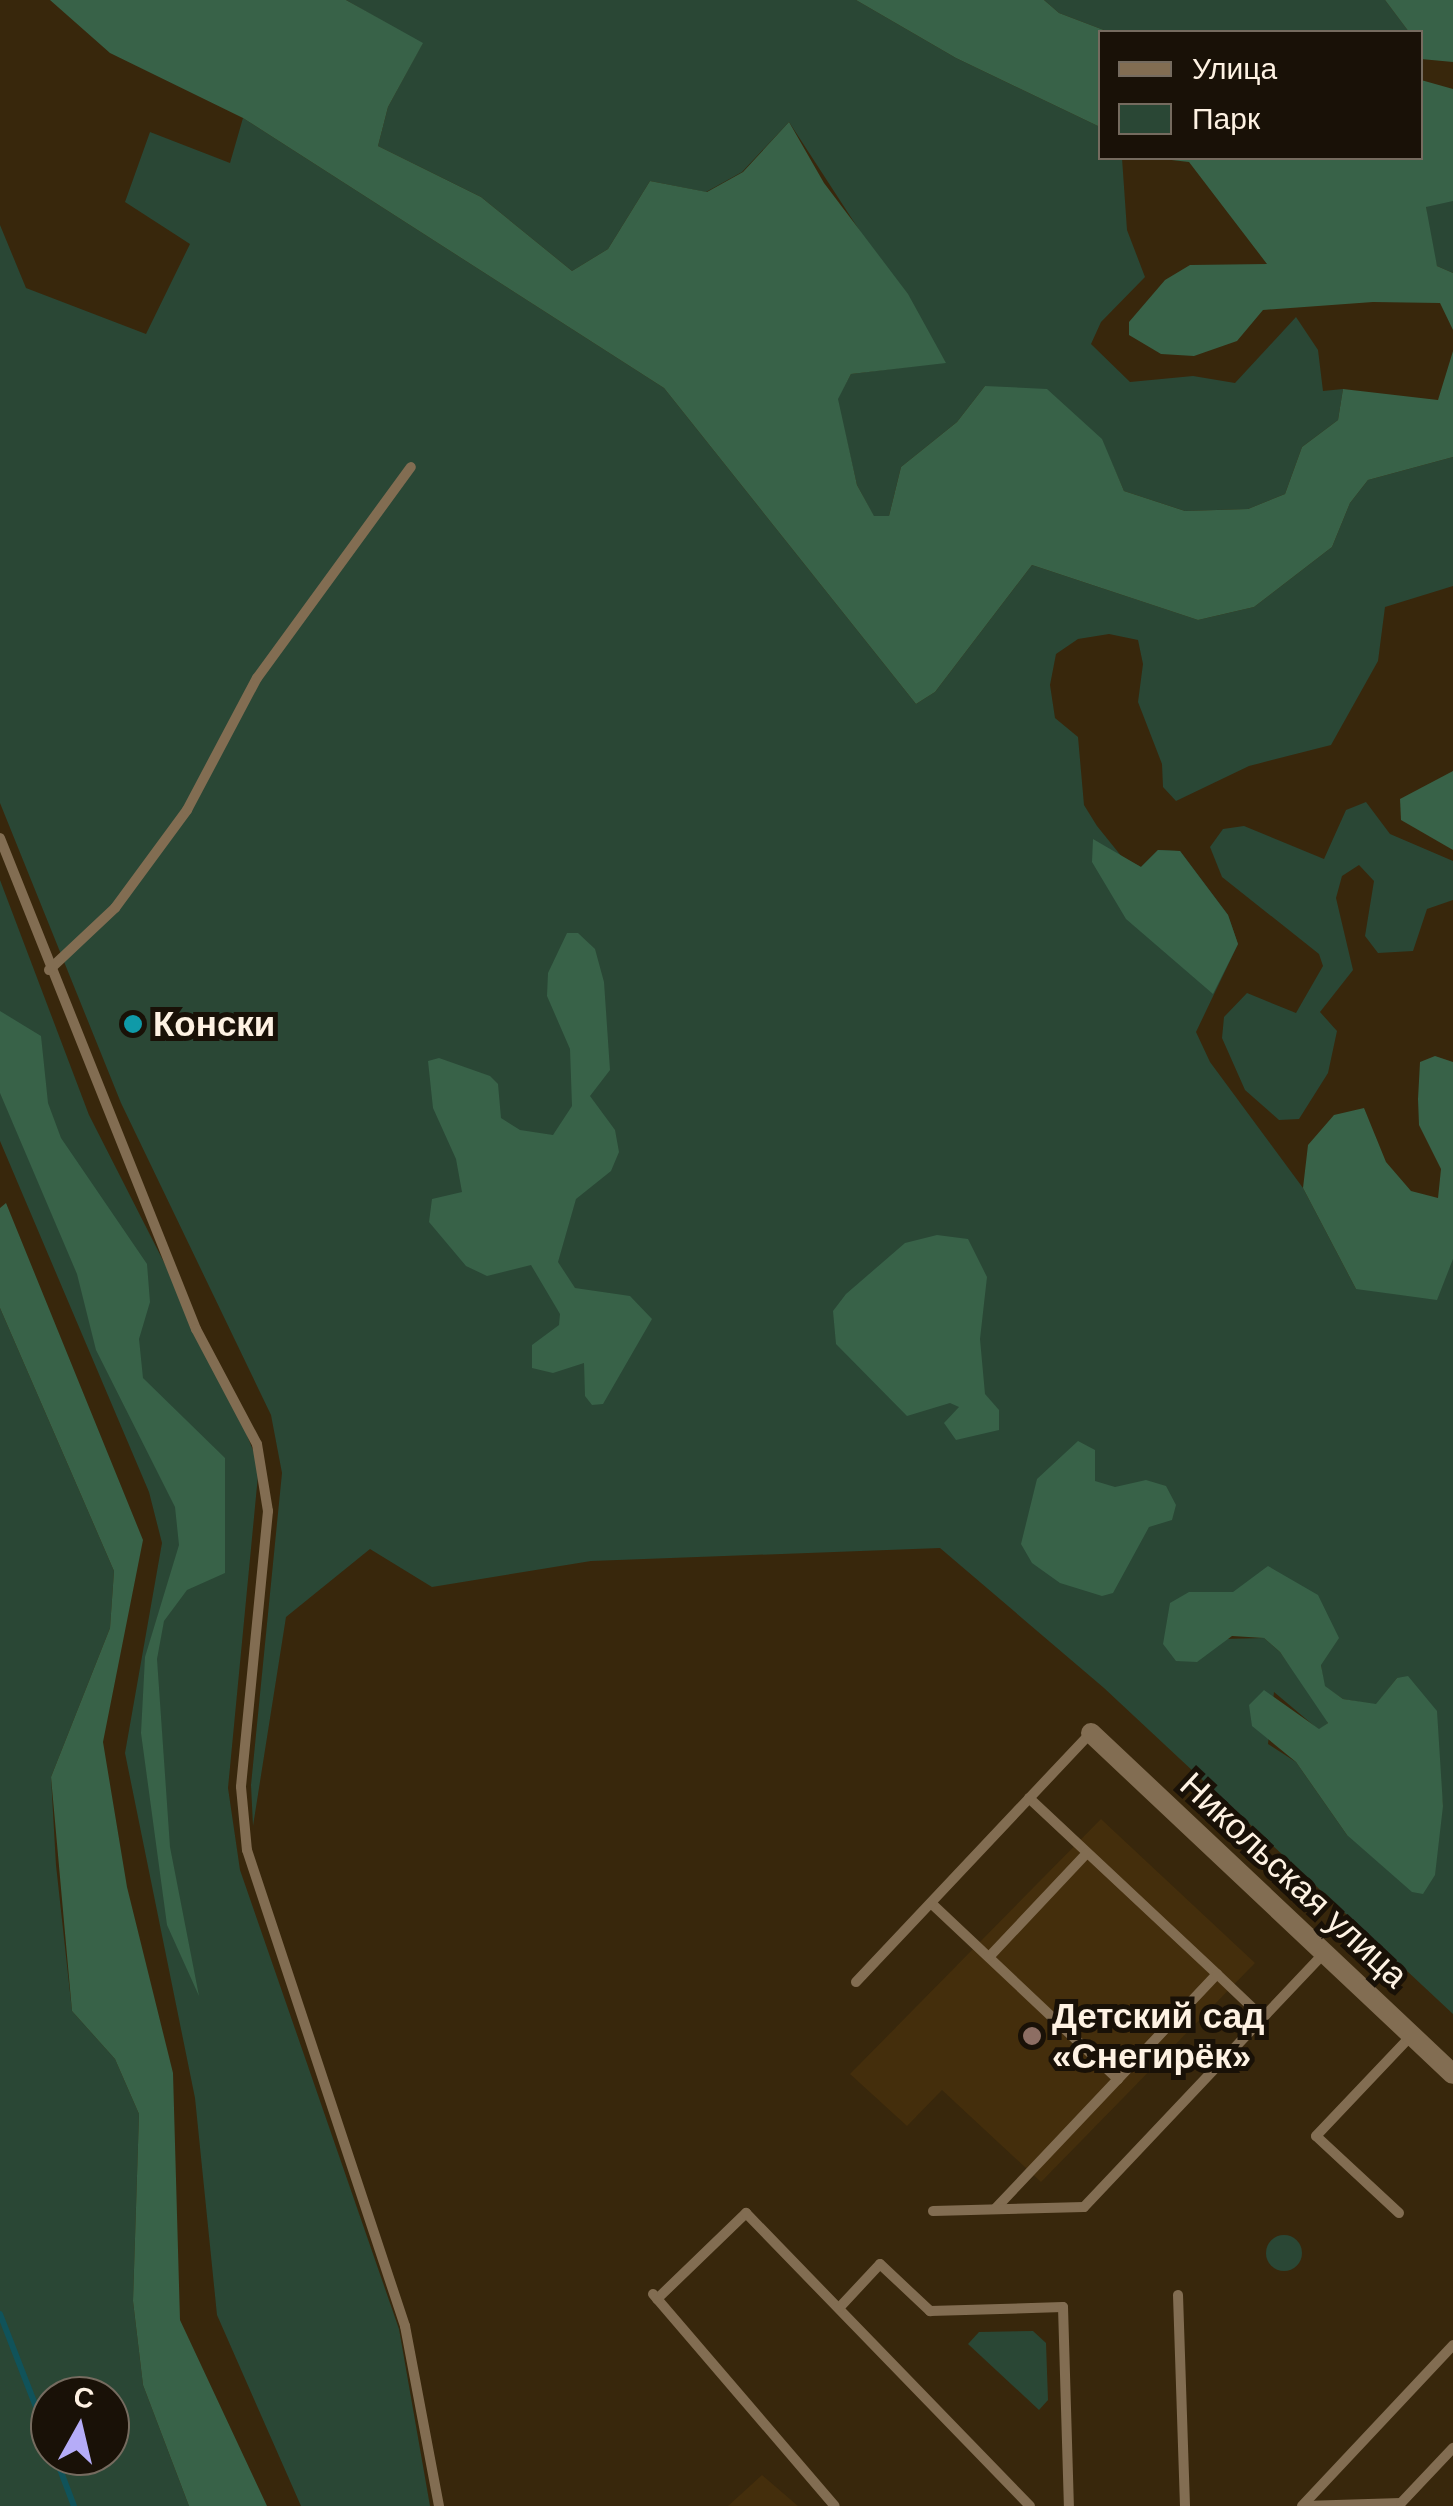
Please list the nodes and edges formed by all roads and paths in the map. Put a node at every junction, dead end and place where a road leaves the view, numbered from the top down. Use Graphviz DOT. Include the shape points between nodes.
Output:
graph roads {
  1 [pos="410,466"];
  2 [pos="0,838"];
  3 [pos="49,970"];
  4 [pos="1091,1733"];
  5 [pos="1030,1798"];
  6 [pos="1088,1852"];
  7 [pos="930,1903"];
  8 [pos="1325,1952"];
  9 [pos="989,1957"];
  10 [pos="1217,1974"];
  11 [pos="856,1982"];
  12 [pos="1263,2018"];
  13 [pos="1412,2035"];
  14 [pos="1453,2074"];
  15 [pos="1118,2079"];
  16 [pos="995,2210"];
  17 [pos="933,2212"];
  18 [pos="1399,2214"];
  19 [pos="1178,2296"];
  20 [pos="838,2308"];
  21 [pos="1453,2346"];
  22 [pos="1453,2448"];
  23 [pos="439,2506"];
  24 [pos="834,2506"];
  25 [pos="1030,2506"];
  26 [pos="1069,2506"];
  27 [pos="1185,2506"];
  28 [pos="1303,2506"];
  1 -- 3 [label="lane" via="257,678 186,810 115,908"];
  2 -- 3 [label="lane"];
  3 -- 23 [label="lane" via="196,1329 256,1444 268,1510 240,1787 248,1850 405,2326"];
  4 -- 5 [label="lane"];
  4 -- 8 [label="street, Никольская улица"];
  5 -- 6 [label="lane"];
  5 -- 7 [label="lane"];
  6 -- 9 [label="lane"];
  6 -- 10 [label="lane"];
  7 -- 9 [label="lane"];
  7 -- 11 [label="lane"];
  8 -- 12 [label="lane"];
  8 -- 13 [label="street, Никольская улица"];
  9 -- 15 [label="lane"];
  10 -- 12 [label="lane"];
  10 -- 15 [label="lane"];
  12 -- 16 [label="lane" via="1084,2207"];
  13 -- 14 [label="street, Никольская улица"];
  13 -- 18 [label="lane" via="1316,2136"];
  15 -- 16 [label="lane"];
  16 -- 17 [label="lane"];
  19 -- 27 [label="lane"];
  20 -- 24 [label="lane" via="746,2213 654,2296"];
  20 -- 25 [label="lane"];
  20 -- 26 [label="lane" via="880,2264 930,2311 1063,2307"];
  21 -- 28 [label="lane"];
  22 -- 28 [label="lane" via="1401,2503"];
}
